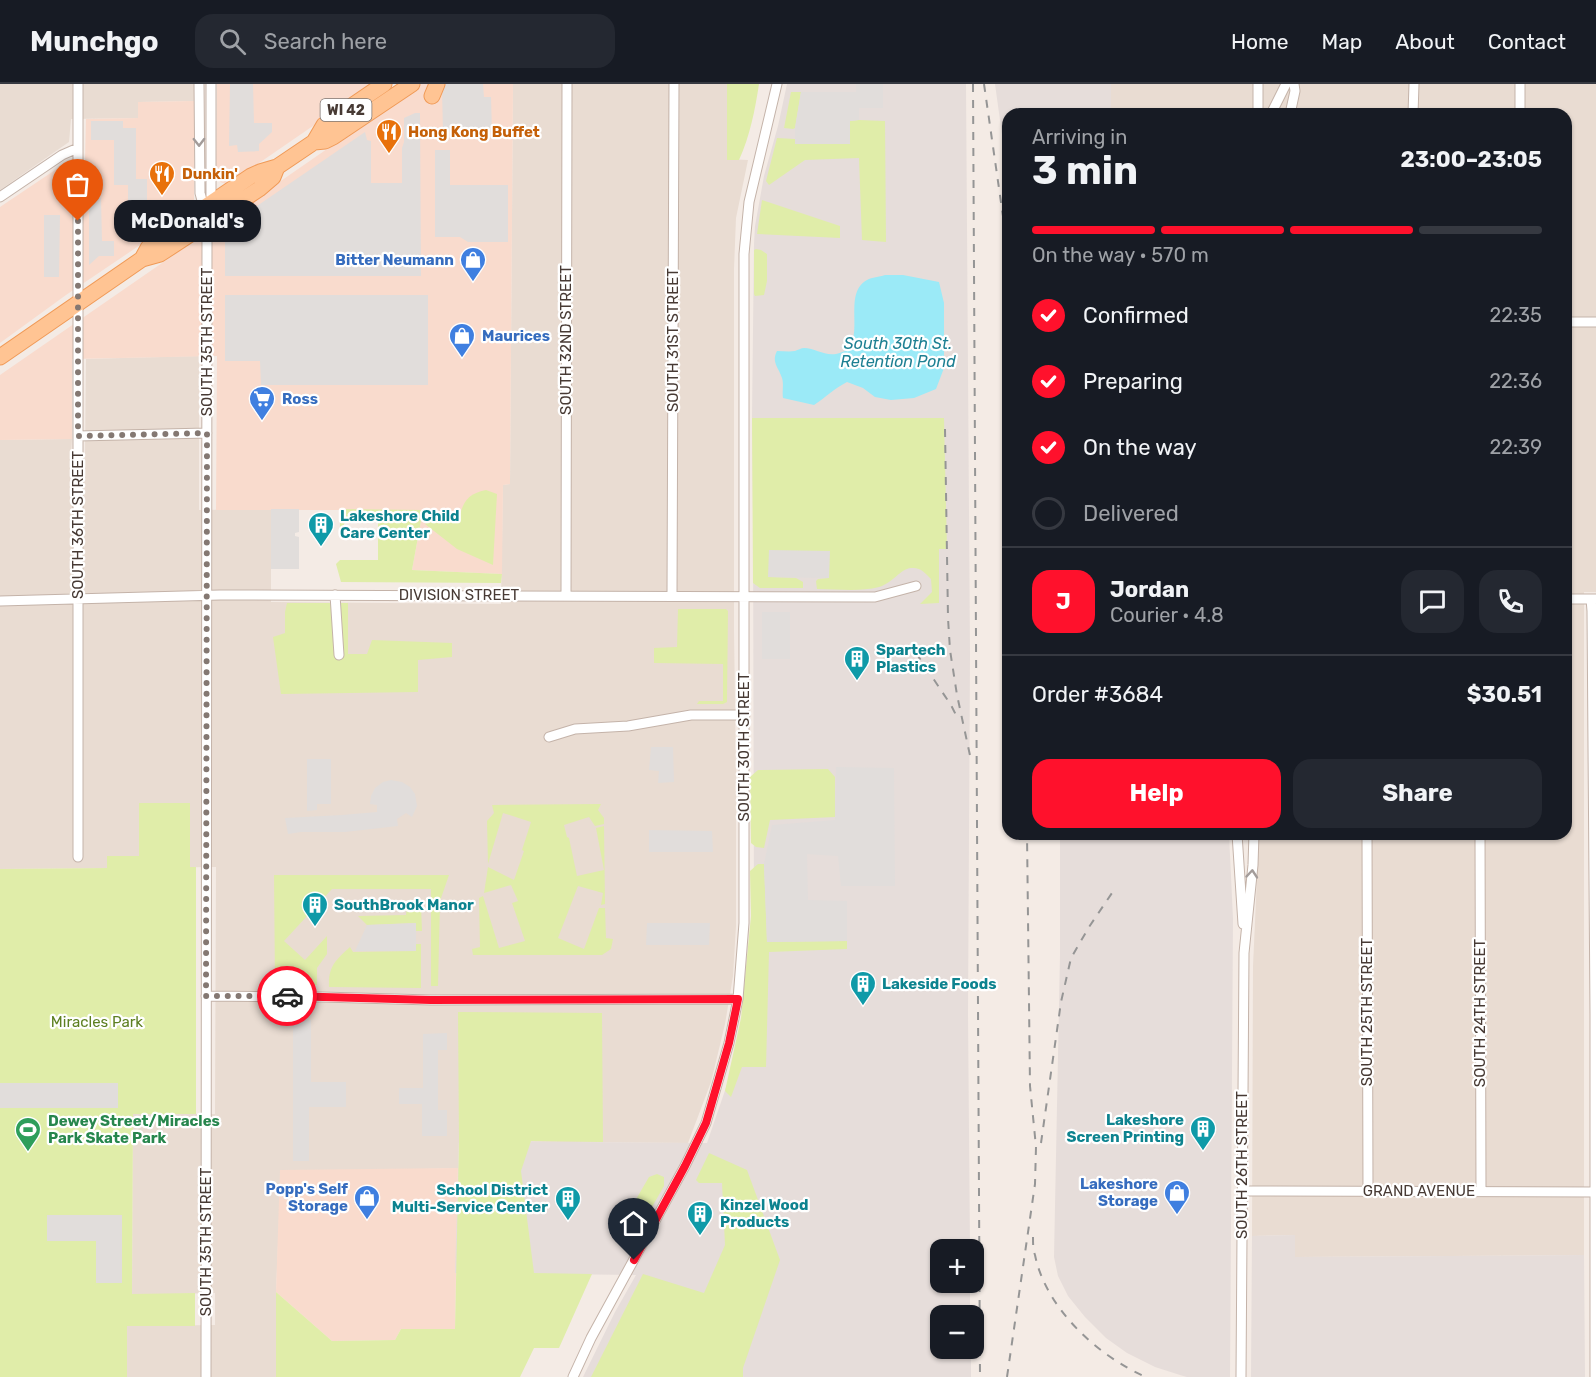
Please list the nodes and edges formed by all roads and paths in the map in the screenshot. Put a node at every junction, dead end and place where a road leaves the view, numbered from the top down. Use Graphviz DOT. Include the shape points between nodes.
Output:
graph roads {
  1 [pos="78,84"];
  2 [pos="199,84"];
  3 [pos="211,84"];
  4 [pos="384,84"];
  5 [pos="412,84"];
  6 [pos="567,84"];
  7 [pos="674,84"];
  8 [pos="777,84"];
  9 [pos="1258,84"];
  10 [pos="1286,84"];
  11 [pos="1294,84"];
  12 [pos="1414,84"];
  13 [pos="1520,84"];
  14 [pos="1258,108"];
  15 [pos="1274,108"];
  16 [pos="1291,108"];
  17 [pos="1413,108"];
  18 [pos="1520,108"];
  19 [pos="314,142"];
  20 [pos="78,148"];
  21 [pos="277,167"];
  22 [pos="0,197"];
  23 [pos="207,208"];
  24 [pos="207,224"];
  25 [pos="142,259"];
  26 [pos="78,304"];
  27 [pos="1572,322"];
  28 [pos="1596,322"];
  29 [pos="0,357"];
  30 [pos="207,433"];
  31 [pos="78,436"];
  32 [pos="916,586"];
  33 [pos="207,595"];
  34 [pos="335,595"];
  35 [pos="672,595"];
  36 [pos="566,596"];
  37 [pos="744,596"];
  38 [pos="78,598"];
  39 [pos="1572,599"];
  40 [pos="1593,599"];
  41 [pos="0,601"];
  42 [pos="339,655"];
  43 [pos="745,715"];
  44 [pos="549,737"];
  45 [pos="1237,840"];
  46 [pos="1254,840"];
  47 [pos="1367,840"];
  48 [pos="1480,840"];
  49 [pos="78,857"];
  50 [pos="1244,953"];
  51 [pos="206,996"];
  52 [pos="738,999"];
  53 [pos="1242,1191"];
  54 [pos="1368,1191"];
  55 [pos="1481,1191"];
  56 [pos="1595,1192"];
  57 [pos="206,1377"];
  58 [pos="573,1377"];
  59 [pos="1241,1377"];
  60 [pos="1595,1377"];
  1 -- 20 [label="street, SOUTH 36TH STREET"];
  2 -- 23 [label="street, SOUTH 35TH STREET, one-way" via="200,193"];
  3 -- 23 [label="street, SOUTH 35TH STREET" via="211,198"];
  4 -- 19 [label="main road, WI 42" via="324,125"];
  5 -- 19 [label="main road, WI 42" via="331,139"];
  6 -- 36 [label="street, SOUTH 32ND STREET"];
  7 -- 35 [label="street, SOUTH 31ST STREET"];
  8 -- 37 [label="street, SOUTH 30TH STREET" via="749,202 744,254"];
  9 -- 14 [label="street"];
  10 -- 15 [label="street"];
  11 -- 16 [label="street"];
  12 -- 17 [label="street"];
  13 -- 18 [label="street"];
  19 -- 21 [label="main road, WI 42"];
  20 -- 22 [label="street"];
  20 -- 26 [label="street, SOUTH 36TH STREET"];
  21 -- 23 [label="main road, WI 42" via="254,175"];
  21 -- 24 [label="main road, WI 42" via="269,181"];
  23 -- 24 [label="street, SOUTH 35TH STREET"];
  23 -- 25 [label="main road, WI 42" via="152,243"];
  24 -- 25 [label="main road, WI 42" via="160,254"];
  24 -- 30 [label="street, SOUTH 35TH STREET"];
  25 -- 26 [label="main road, WI 42"];
  26 -- 29 [label="main road, WI 42"];
  26 -- 31 [label="street, SOUTH 36TH STREET"];
  27 -- 28 [label="street"];
  30 -- 31 [label="street"];
  30 -- 33 [label="street, SOUTH 35TH STREET"];
  31 -- 38 [label="street, SOUTH 36TH STREET"];
  32 -- 37 [label="street, DIVISION STREET" via="875,597"];
  33 -- 34 [label="street, DIVISION STREET"];
  33 -- 38 [label="street, DIVISION STREET"];
  33 -- 51 [label="street, SOUTH 35TH STREET"];
  34 -- 36 [label="street, DIVISION STREET"];
  34 -- 42 [label="street"];
  35 -- 36 [label="street, DIVISION STREET"];
  35 -- 37 [label="street, DIVISION STREET"];
  37 -- 43 [label="street, SOUTH 30TH STREET"];
  38 -- 41 [label="street, DIVISION STREET"];
  38 -- 49 [label="street, SOUTH 36TH STREET"];
  39 -- 40 [label="street"];
  40 -- 56 [label="street"];
  43 -- 44 [label="street" via="691,715 628,726 575,729"];
  43 -- 52 [label="street, SOUTH 30TH STREET" via="744,923"];
  45 -- 50 [label="street, SOUTH 26TH STREET"];
  50 -- 46 [label="street, SOUTH 26TH STREET, one-way"];
  47 -- 54 [label="street, SOUTH 25TH STREET"];
  48 -- 55 [label="street, SOUTH 24TH STREET"];
  50 -- 53 [label="street, SOUTH 26TH STREET"];
  51 -- 52 [label="street"];
  51 -- 57 [label="street, SOUTH 35TH STREET"];
  52 -- 58 [label="street, SOUTH 30TH STREET" via="706,1123"];
  53 -- 54 [label="street, GRAND AVENUE"];
  53 -- 59 [label="street, SOUTH 26TH STREET"];
  54 -- 55 [label="street, GRAND AVENUE"];
  55 -- 56 [label="street, GRAND AVENUE"];
  56 -- 60 [label="street"];
}
